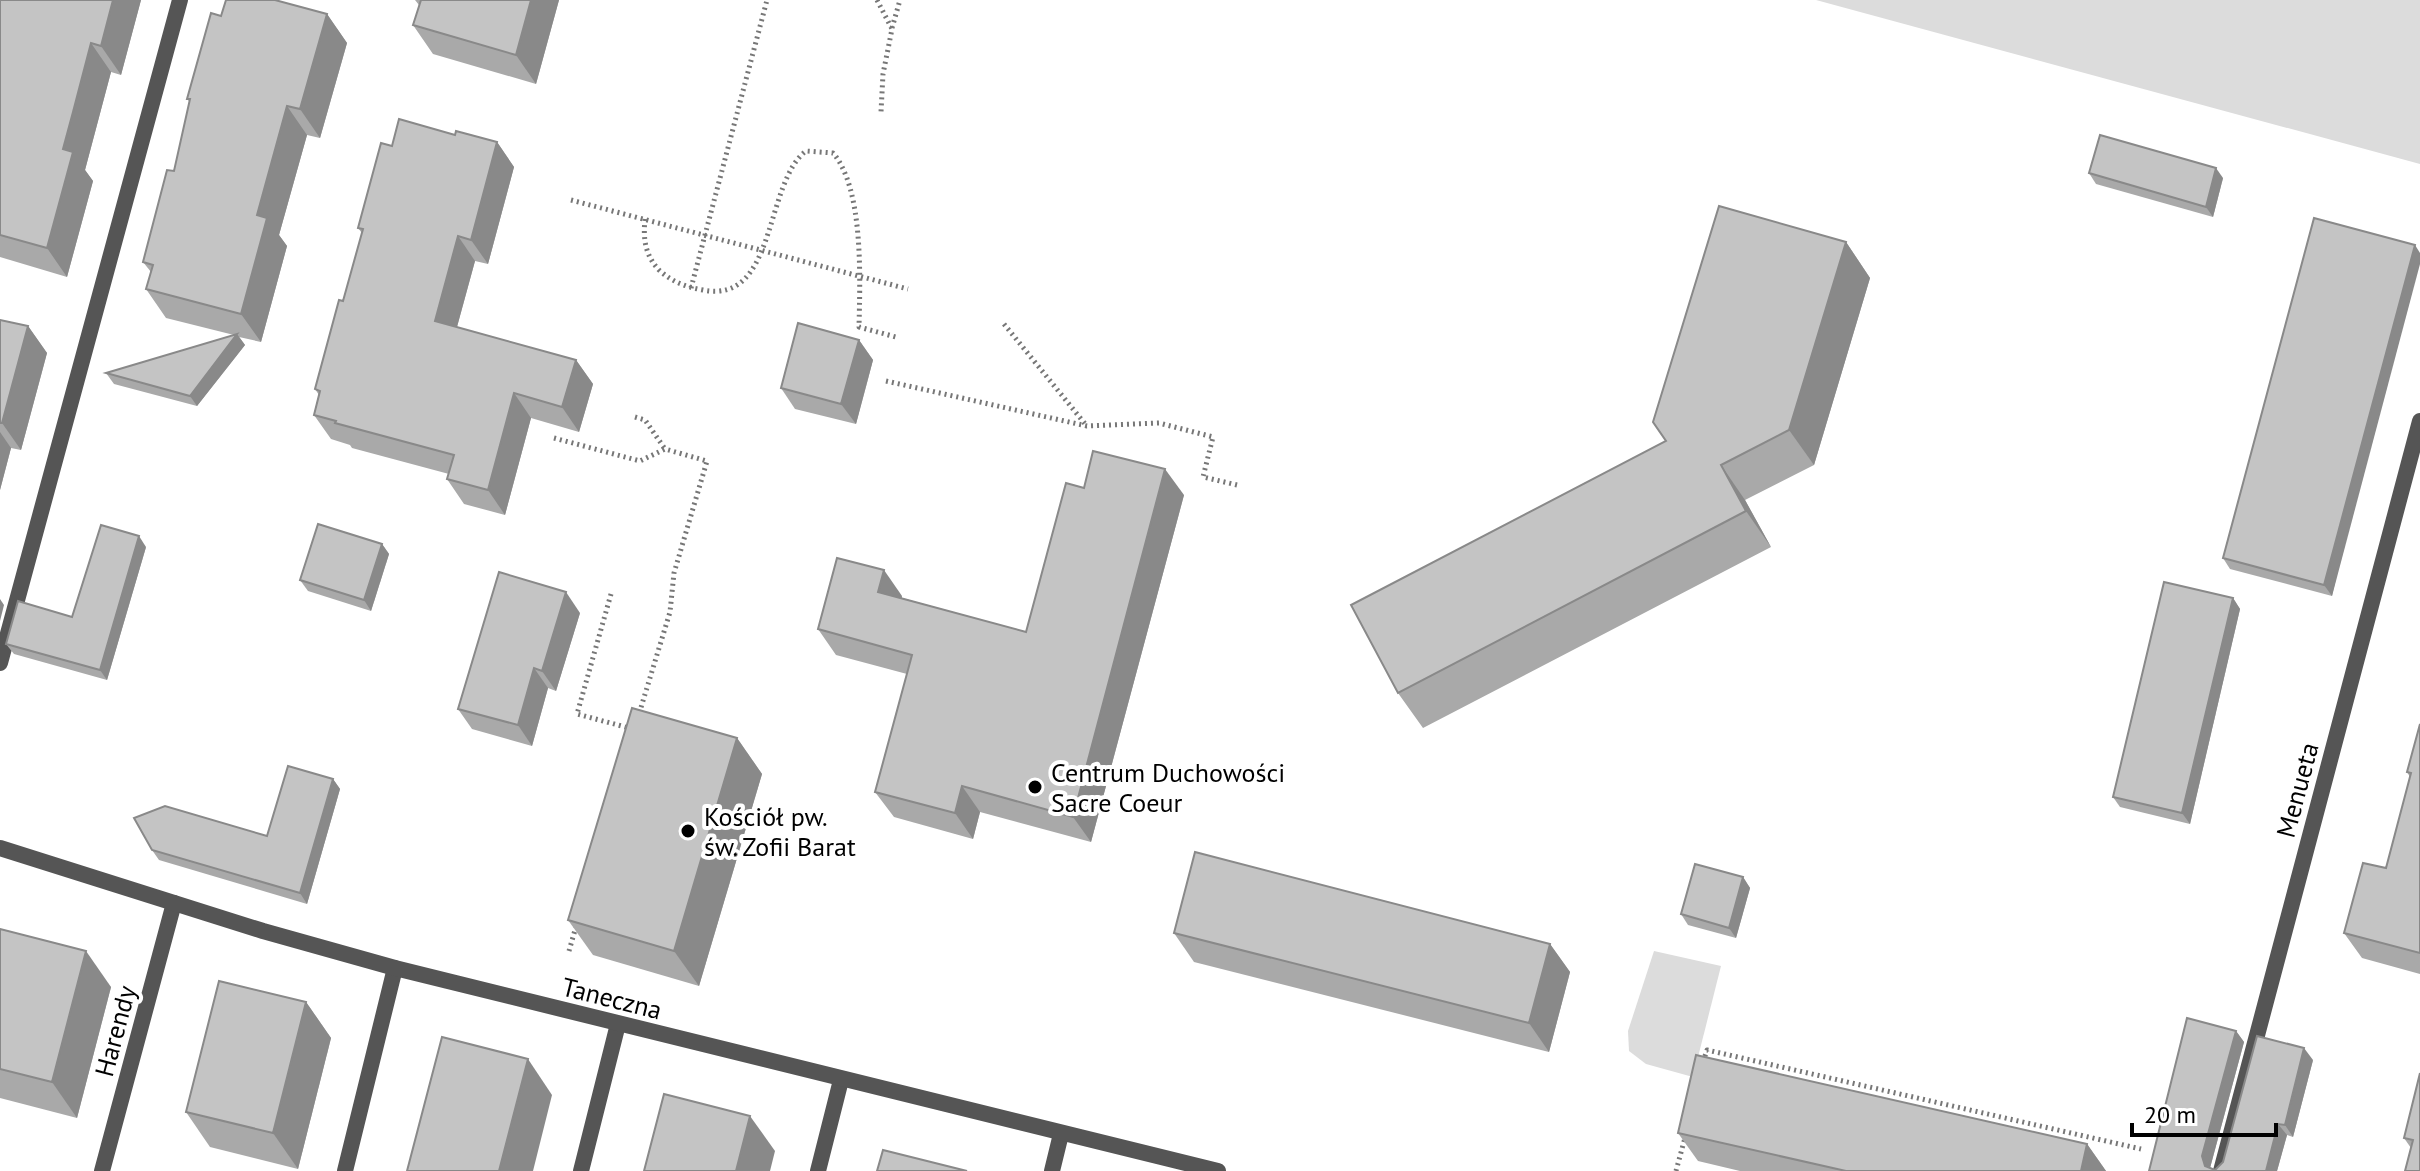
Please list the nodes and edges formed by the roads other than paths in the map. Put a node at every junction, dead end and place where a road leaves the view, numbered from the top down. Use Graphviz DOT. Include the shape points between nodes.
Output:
graph roads {
  1 [pos="180,0"];
  2 [pos="2420,421"];
  3 [pos="0,663"];
  4 [pos="0,848"];
  5 [pos="174,903"];
  6 [pos="395,968"];
  7 [pos="618,1024"];
  8 [pos="841,1080"];
  9 [pos="1061,1134"];
  10 [pos="102,1171"];
  11 [pos="345,1171"];
  12 [pos="581,1171"];
  13 [pos="818,1171"];
  14 [pos="1052,1171"];
  15 [pos="1218,1171"];
  16 [pos="2221,1171"];
  1 -- 3 [label="street"];
  2 -- 16 [label="street, Menueta"];
  4 -- 5 [label="street, Taneczna"];
  5 -- 6 [label="street, Taneczna"];
  5 -- 10 [label="street, Harendy"];
  6 -- 7 [label="street, Taneczna"];
  6 -- 11 [label="street"];
  7 -- 8 [label="street, Taneczna"];
  7 -- 12 [label="street"];
  8 -- 9 [label="street, Taneczna"];
  8 -- 13 [label="street"];
  9 -- 14 [label="street"];
  9 -- 15 [label="street, Taneczna"];
}
